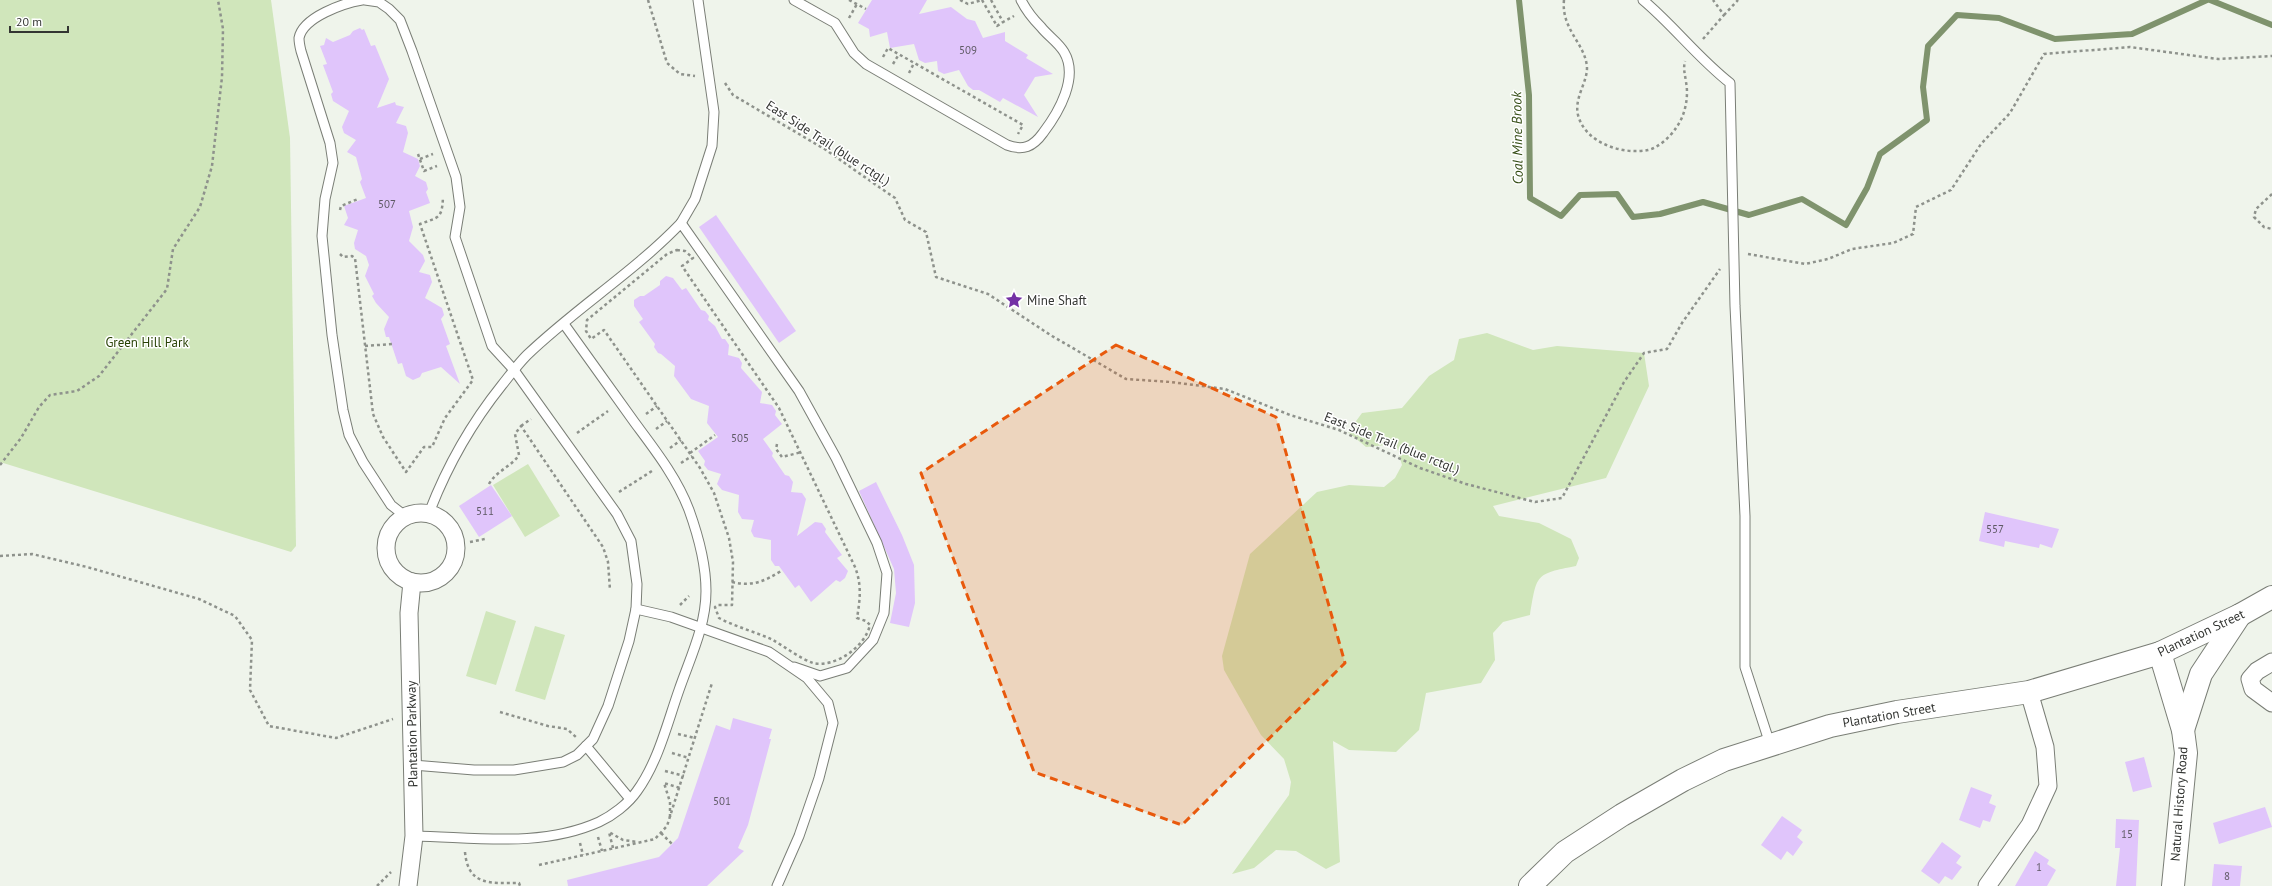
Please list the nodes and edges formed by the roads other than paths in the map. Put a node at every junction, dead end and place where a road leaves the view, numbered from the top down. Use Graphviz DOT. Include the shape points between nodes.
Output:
graph roads {
  1 [pos="363,0"];
  2 [pos="698,0"];
  3 [pos="794,0"];
  4 [pos="1021,0"];
  5 [pos="1643,0"];
  6 [pos="681,223"];
  7 [pos="564,324"];
  8 [pos="514,370"];
  9 [pos="429,513"];
  10 [pos="405,516"];
  11 [pos="412,582"];
  12 [pos="2272,597"];
  13 [pos="636,608"];
  14 [pos="2240,615"];
  15 [pos="701,628"];
  16 [pos="2160,653"];
  17 [pos="2272,662"];
  18 [pos="794,667"];
  19 [pos="2029,692"];
  20 [pos="2272,703"];
  21 [pos="2183,730"];
  22 [pos="1770,744"];
  23 [pos="586,746"];
  24 [pos="413,765"];
  25 [pos="630,799"];
  26 [pos="414,836"];
  27 [pos="408,886"];
  28 [pos="777,886"];
  29 [pos="1530,886"];
  30 [pos="1987,886"];
  31 [pos="2173,886"];
  1 -- 8 [label="lane" via="379,2 400,20 456,177 460,207 455,237 492,346"];
  1 -- 10 [label="lane" via="347,2 314,19 304,29 300,38 301,51 330,143 333,162 322,236 343,410 349,435 363,462 391,505"];
  2 -- 6 [label="lane" via="711,79 714,112 712,146 695,199"];
  3 -- 4 [label="lane" via="835,23 854,52 866,64 1007,145 1023,149 1031,146 1044,132 1068,90 1070,80 1064,52 1041,28"];
  5 -- 22 [label="lane" via="1661,15 1692,50 1730,83 1745,516 1745,668"];
  6 -- 7 [label="lane" via="645,258"];
  6 -- 18 [label="lane" via="799,391 836,458 877,544 887,573 884,612 873,640 848,668 820,676"];
  7 -- 8 [label="lane" via="527,355"];
  7 -- 15 [label="lane" via="661,459 688,508 704,572 706,592"];
  8 -- 9 [label="lane" via="468,432 450,462"];
  8 -- 13 [label="lane" via="617,514 631,541 637,584"];
  9 -- 10 [label="street"];
  9 -- 11 [label="street" via="451,529 456,545 456,556 444,575 434,581"];
  10 -- 11 [label="street" via="395,523 388,534 386,558 392,569"];
  11 -- 24 [label="street, Plantation Parkway" via="409,613"];
  12 -- 14 [label="main road, Plantation Street"];
  13 -- 15 [label="lane"];
  13 -- 23 [label="lane" via="629,641 608,706 593,739"];
  14 -- 16 [label="main road, Plantation Street"];
  14 -- 21 [label="main road" via="2202,674"];
  15 -- 18 [label="lane" via="769,652"];
  15 -- 25 [label="lane" via="651,767"];
  16 -- 19 [label="main road, Plantation Street"];
  16 -- 21 [label="main road, Natural History Road"];
  17 -- 20 [label="street" via="2257,671 2250,679 2253,689"];
  18 -- 28 [label="lane" via="825,698 833,723 819,778 799,836"];
  19 -- 22 [label="main road, Plantation Street" via="1898,712 1830,726"];
  19 -- 30 [label="street" via="2046,746 2048,786 2030,825"];
  21 -- 31 [label="main road, Natural History Road" via="2186,753"];
  22 -- 29 [label="main road, Plantation Street" via="1718,763 1622,815 1565,852"];
  23 -- 24 [label="lane" via="577,755 563,762 514,770"];
  23 -- 25 [label="lane"];
  24 -- 26 [label="street, Plantation Parkway"];
  25 -- 26 [label="lane" via="599,822 556,834 501,840"];
  26 -- 27 [label="street, Plantation Parkway"];
}
